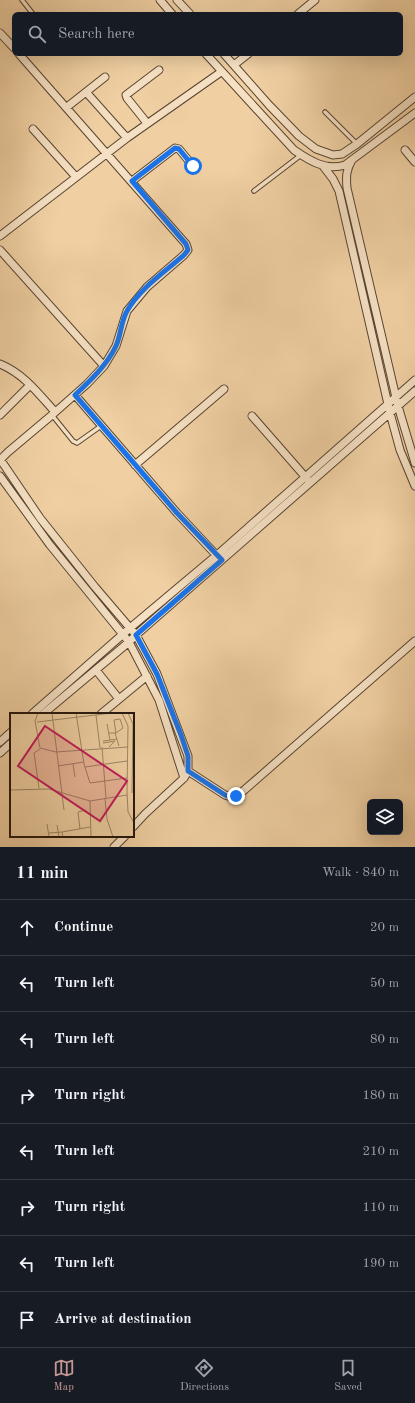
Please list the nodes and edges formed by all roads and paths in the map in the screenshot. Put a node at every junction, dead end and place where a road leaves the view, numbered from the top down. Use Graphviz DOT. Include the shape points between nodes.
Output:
graph roads {
  1 [pos="22,0"];
  2 [pos="160,0"];
  3 [pos="177,0"];
  4 [pos="315,0"];
  5 [pos="31,12"];
  6 [pos="170,12"];
  7 [pos="188,12"];
  8 [pos="300,12"];
  9 [pos="0,33"];
  10 [pos="12,46"];
  11 [pos="21,56"];
  12 [pos="208,56"];
  13 [pos="226,56"];
  14 [pos="245,56"];
  15 [pos="234,65"];
  16 [pos="159,70"];
  17 [pos="221,72"];
  18 [pos="105,77"];
  19 [pos="86,92"];
  20 [pos="415,97"];
  21 [pos="67,107"];
  22 [pos="325,112"];
  23 [pos="415,113"];
  24 [pos="147,123"];
  25 [pos="33,129"];
  26 [pos="126,138"];
  27 [pos="357,144"];
  28 [pos="405,150"];
  29 [pos="107,153"];
  30 [pos="301,155"];
  31 [pos="352,160"];
  32 [pos="415,162"];
  33 [pos="193,166"];
  34 [pos="323,166"];
  35 [pos="76,177"];
  36 [pos="132,181"];
  37 [pos="254,191"];
  38 [pos="0,236"];
  39 [pos="0,250"];
  40 [pos="0,364"];
  41 [pos="104,366"];
  42 [pos="415,380"];
  43 [pos="30,385"];
  44 [pos="224,389"];
  45 [pos="415,391"];
  46 [pos="75,395"];
  47 [pos="396,397"];
  48 [pos="388,404"];
  49 [pos="398,406"];
  50 [pos="390,413"];
  51 [pos="0,414"];
  52 [pos="54,414"];
  53 [pos="252,416"];
  54 [pos="101,426"];
  55 [pos="0,459"];
  56 [pos="415,463"];
  57 [pos="135,465"];
  58 [pos="0,476"];
  59 [pos="306,476"];
  60 [pos="311,483"];
  61 [pos="415,486"];
  62 [pos="219,558"];
  63 [pos="130,628"];
  64 [pos="123,635"];
  65 [pos="136,635"];
  66 [pos="415,641"];
  67 [pos="130,642"];
  68 [pos="96,670"];
  69 [pos="147,676"];
  70 [pos="119,699"];
  71 [pos="33,713"];
  72 [pos="44,713"];
  73 [pos="102,713"];
  74 [pos="10,733"];
  75 [pos="0,742"];
  76 [pos="10,744"];
  77 [pos="0,753"];
  78 [pos="188,771"];
  79 [pos="184,778"];
  80 [pos="134,826"];
  81 [pos="123,837"];
  82 [pos="114,847"];
  1 -- 5 [label="lane"];
  2 -- 6 [label="street"];
  3 -- 7 [label="street"];
  4 -- 8 [label="street"];
  9 -- 10 [label="street"];
  11 -- 21 [label="street"];
  12 -- 17 [label="street"];
  13 -- 15 [label="street"];
  14 -- 15 [label="street"];
  15 -- 27 [label="street" via="299,136 316,149 333,155 342,154"];
  16 -- 24 [label="street" via="126,95"];
  17 -- 24 [label="street"];
  17 -- 30 [label="street"];
  18 -- 19 [label="street"];
  19 -- 21 [label="street"];
  19 -- 26 [label="street"];
  20 -- 27 [label="street"];
  21 -- 29 [label="street"];
  22 -- 27 [label="lane"];
  23 -- 31 [label="street"];
  24 -- 26 [label="street"];
  25 -- 35 [label="street"];
  26 -- 29 [label="street"];
  28 -- 32 [label="street"];
  29 -- 35 [label="street"];
  29 -- 36 [label="street"];
  30 -- 34 [label="street"];
  30 -- 37 [label="lane"];
  31 -- 34 [label="street" via="337,168"];
  31 -- 47 [label="street" via="347,168 347,188"];
  33 -- 36 [label="street" via="179,149 175,148"];
  34 -- 48 [label="street" via="339,191"];
  35 -- 38 [label="street"];
  36 -- 41 [label="street" via="186,244 188,250 134,302 127,312 116,346"];
  39 -- 41 [label="street"];
  40 -- 43 [label="street" via="16,371"];
  41 -- 46 [label="street"];
  42 -- 47 [label="street"];
  43 -- 51 [label="street"];
  43 -- 52 [label="street"];
  44 -- 57 [label="street"];
  45 -- 49 [label="street"];
  46 -- 52 [label="street"];
  46 -- 54 [label="street"];
  47 -- 48 [label="street"];
  47 -- 49 [label="street"];
  48 -- 50 [label="street"];
  48 -- 59 [label="street"];
  49 -- 50 [label="street"];
  49 -- 56 [label="street"];
  50 -- 60 [label="street"];
  50 -- 61 [label="street" via="400,450"];
  52 -- 54 [label="lane" via="77,443"];
  52 -- 55 [label="street"];
  53 -- 59 [label="street"];
  54 -- 57 [label="street"];
  55 -- 63 [label="street" via="40,518"];
  57 -- 62 [label="street"];
  58 -- 64 [label="street" via="50,546"];
  59 -- 60 [label="street"];
  59 -- 62 [label="street"];
  60 -- 62 [label="street"];
  62 -- 63 [label="street"];
  62 -- 65 [label="street"];
  63 -- 64 [label="street"];
  63 -- 65 [label="street"];
  64 -- 67 [label="street"];
  64 -- 71 [label="street"];
  65 -- 67 [label="street"];
  65 -- 78 [label="street" via="157,674 181,735 188,756"];
  66 -- 78 [label="street" via="236,796 225,795"];
  67 -- 68 [label="street"];
  67 -- 69 [label="street"];
  68 -- 70 [label="street"];
  68 -- 72 [label="street"];
  69 -- 70 [label="street"];
  69 -- 79 [label="street" via="159,700"];
  70 -- 73 [label="street"];
  74 -- 75 [label="street"];
  76 -- 77 [label="street"];
  78 -- 79 [label="street"];
  79 -- 80 [label="street"];
  81 -- 82 [label="street"];
}
